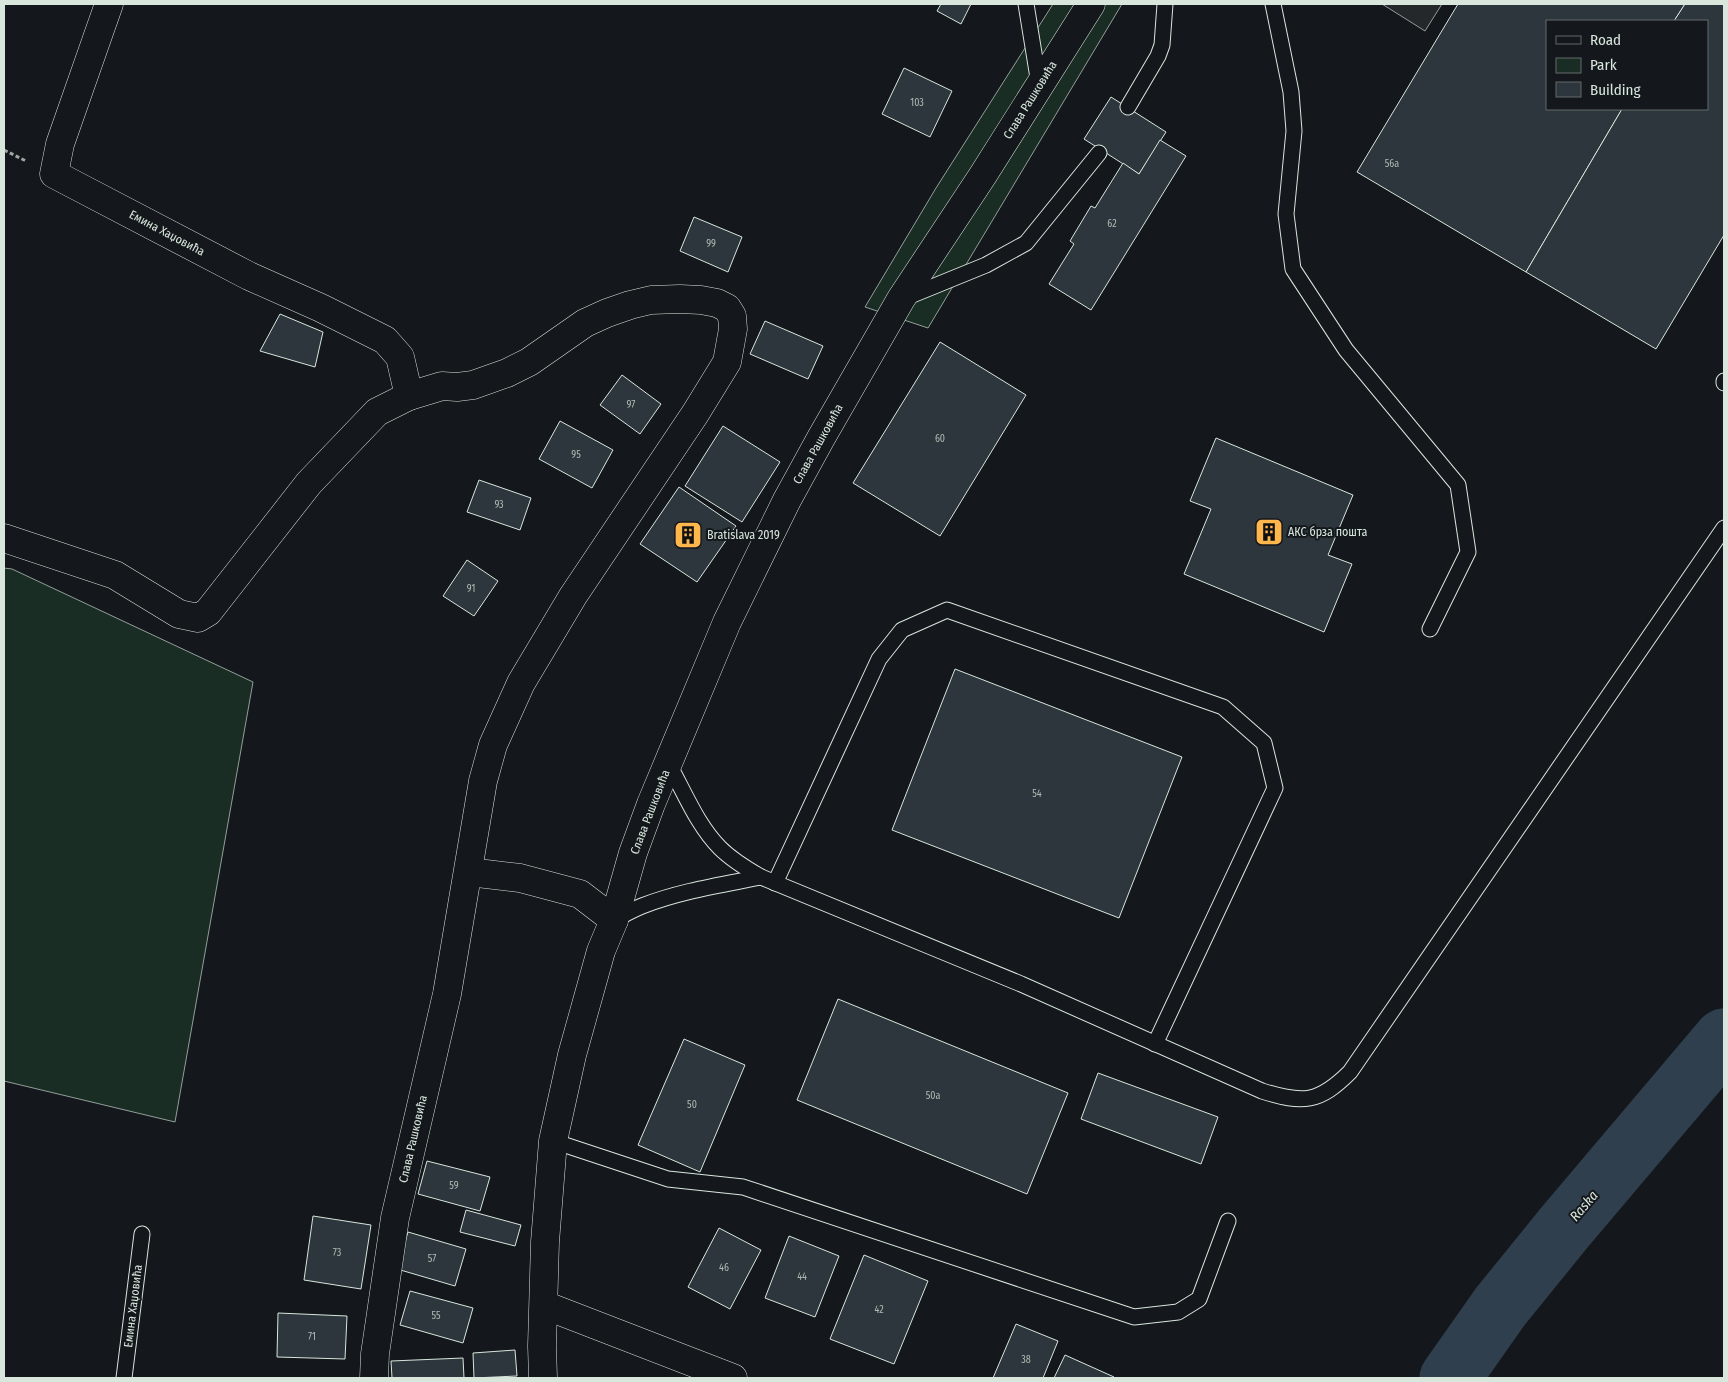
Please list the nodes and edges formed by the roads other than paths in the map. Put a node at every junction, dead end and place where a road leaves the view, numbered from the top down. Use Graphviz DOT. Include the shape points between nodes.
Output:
graph roads {
  1 [pos="109,4"];
  2 [pos="1026,4"];
  3 [pos="1091,4"];
  4 [pos="1165,4"];
  5 [pos="1273,4"];
  6 [pos="1040,85"];
  7 [pos="1128,107"];
  8 [pos="1099,153"];
  9 [pos="901,299"];
  10 [pos="409,396"];
  11 [pos="1724,528"];
  12 [pos="4,538"];
  13 [pos="1430,629"];
  14 [pos="668,763"];
  15 [pos="468,872"];
  16 [pos="761,877"];
  17 [pos="775,884"];
  18 [pos="614,920"];
  19 [pos="1155,1044"];
  20 [pos="553,1141"];
  21 [pos="1228,1221"];
  22 [pos="142,1234"];
  23 [pos="544,1306"];
  24 [pos="124,1378"];
  25 [pos="374,1378"];
  26 [pos="543,1378"];
  27 [pos="733,1378"];
  1 -- 10 [label="street, Емина Хаџовића" via="60,144 54,174 249,276 385,340 400,357"];
  2 -- 6 [label="lane"];
  3 -- 6 [label="street, Слава Рашковића"];
  4 -- 7 [label="lane" via="1158,56"];
  5 -- 13 [label="lane" via="1291,92 1294,131 1286,214 1293,269 1346,350 1458,485 1468,552"];
  6 -- 9 [label="street, Слава Рашковића"];
  8 -- 9 [label="lane" via="1026,243 986,266"];
  9 -- 14 [label="street, Слава Рашковића" via="787,500 727,622"];
  10 -- 12 [label="street" via="377,412 322,469 208,612 198,618 179,614 115,575"];
  10 -- 15 [label="street, Слава Рашковића" via="442,386 473,384 507,373 529,362 584,323 630,305 651,300 701,300 717,302 732,316 727,362 573,596 504,717 483,781"];
  11 -- 19 [label="lane" via="1350,1072 1334,1088 1301,1100 1284,1098"];
  14 -- 16 [label="lane" via="699,821 720,848"];
  14 -- 18 [label="street, Слава Рашковића" via="634,853"];
  15 -- 18 [label="street" via="520,878 580,894"];
  15 -- 25 [label="street, Слава Рашковића" via="447,994 395,1218"];
  16 -- 17 [label="lane"];
  16 -- 18 [label="lane" via="666,898"];
  17 -- 19 [label="lane" via="1021,984"];
  17 -- 19 [label="lane" via="880,659 902,630 947,610 1223,707 1264,743 1275,788"];
  18 -- 20 [label="street, Слава Рашковића" via="601,952 572,1055"];
  20 -- 21 [label="lane" via="668,1179 743,1188 1134,1317 1178,1312 1199,1299"];
  20 -- 23 [label="street, Слава Рашковића"];
  22 -- 24 [label="lane, Емина Хаџовића"];
  23 -- 26 [label="street, Слава Рашковића"];
  23 -- 27 [label="street"];
}
